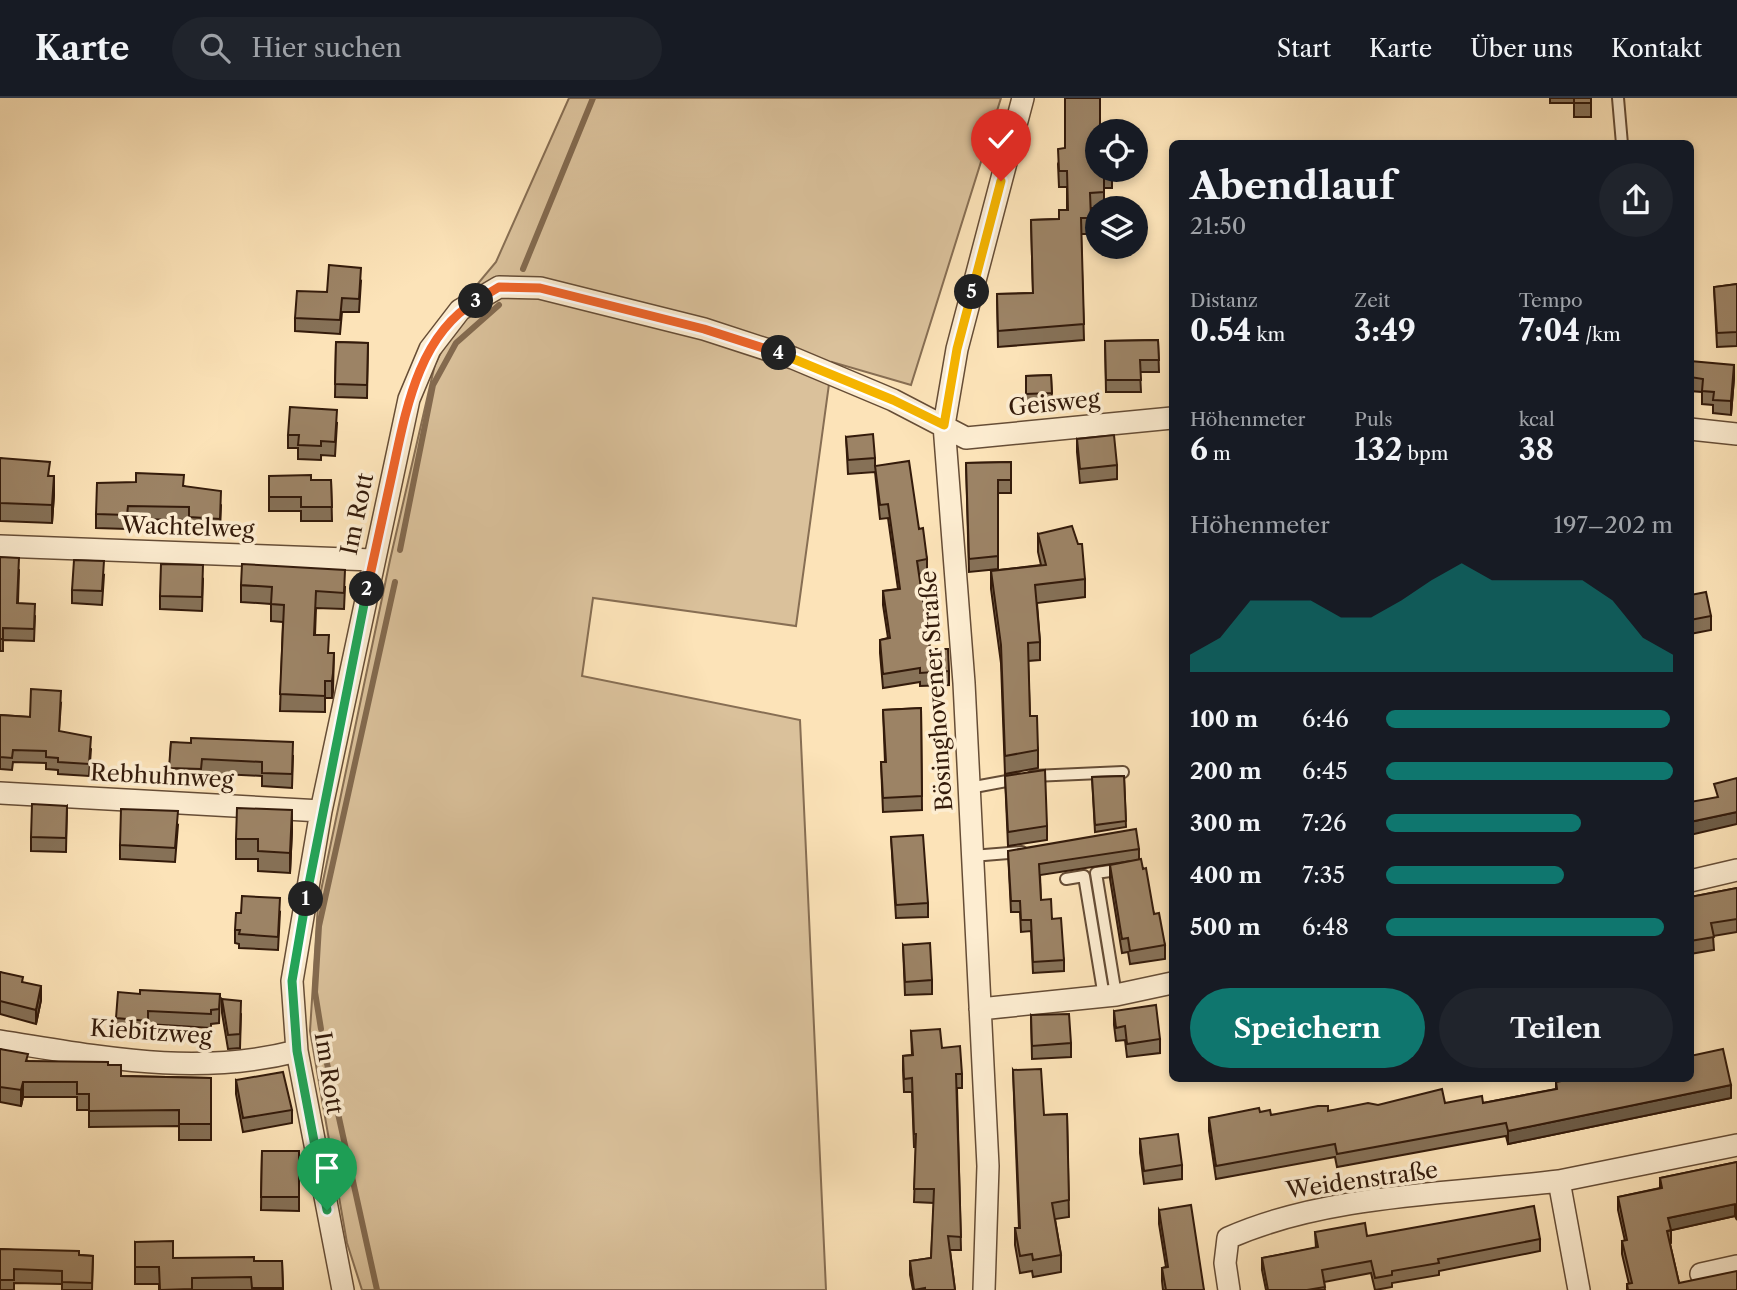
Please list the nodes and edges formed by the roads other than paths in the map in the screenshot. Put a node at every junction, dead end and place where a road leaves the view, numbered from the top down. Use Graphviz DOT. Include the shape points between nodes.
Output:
graph roads {
  1 [pos="1023,98"];
  2 [pos="1618,98"];
  3 [pos="1622,140"];
  4 [pos="1169,418"];
  5 [pos="944,425"];
  6 [pos="1694,429"];
  7 [pos="1737,434"];
  8 [pos="0,546"];
  9 [pos="373,560"];
  10 [pos="1123,772"];
  11 [pos="969,788"];
  12 [pos="0,793"];
  13 [pos="321,811"];
  14 [pos="1034,850"];
  15 [pos="972,856"];
  16 [pos="1136,867"];
  17 [pos="1737,870"];
  18 [pos="1066,879"];
  19 [pos="1694,880"];
  20 [pos="1169,985"];
  21 [pos="1110,996"];
  22 [pos="980,1009"];
  23 [pos="0,1041"];
  24 [pos="297,1051"];
  25 [pos="1737,1145"];
  26 [pos="1559,1181"];
  27 [pos="1737,1266"];
  28 [pos="1701,1274"];
  29 [pos="343,1290"];
  30 [pos="984,1290"];
  31 [pos="1229,1290"];
  32 [pos="1579,1290"];
  1 -- 5 [label="street, Bösinghovener Straße" via="957,349"];
  2 -- 3 [label="lane"];
  4 -- 5 [label="street, Geisweg" via="967,438"];
  5 -- 9 [label="street, Im Rott" via="793,358 704,329 540,288 499,287 460,310 430,349 409,398"];
  5 -- 11 [label="street, Bösinghovener Straße"];
  6 -- 7 [label="street"];
  8 -- 9 [label="street, Wachtelweg"];
  9 -- 13 [label="street, Im Rott"];
  10 -- 11 [label="lane" via="1043,775"];
  11 -- 15 [label="street, Bösinghovener Straße"];
  12 -- 13 [label="street, Rebhuhnweg"];
  13 -- 24 [label="street, Im Rott" via="292,981"];
  14 -- 15 [label="lane"];
  15 -- 22 [label="street, Bösinghovener Straße"];
  16 -- 21 [label="lane" via="1096,873"];
  17 -- 19 [label="street"];
  18 -- 21 [label="lane" via="1084,876"];
  20 -- 21 [label="street"];
  21 -- 22 [label="street"];
  22 -- 30 [label="street, Bösinghovener Straße" via="988,1166"];
  23 -- 24 [label="street, Kiebitzweg" via="111,1058 202,1065"];
  24 -- 29 [label="street, Im Rott"];
  25 -- 26 [label="street"];
  26 -- 31 [label="street, Weidenstraße" via="1390,1198 1264,1222 1228,1238"];
  26 -- 32 [label="street"];
  27 -- 28 [label="street"];
}
